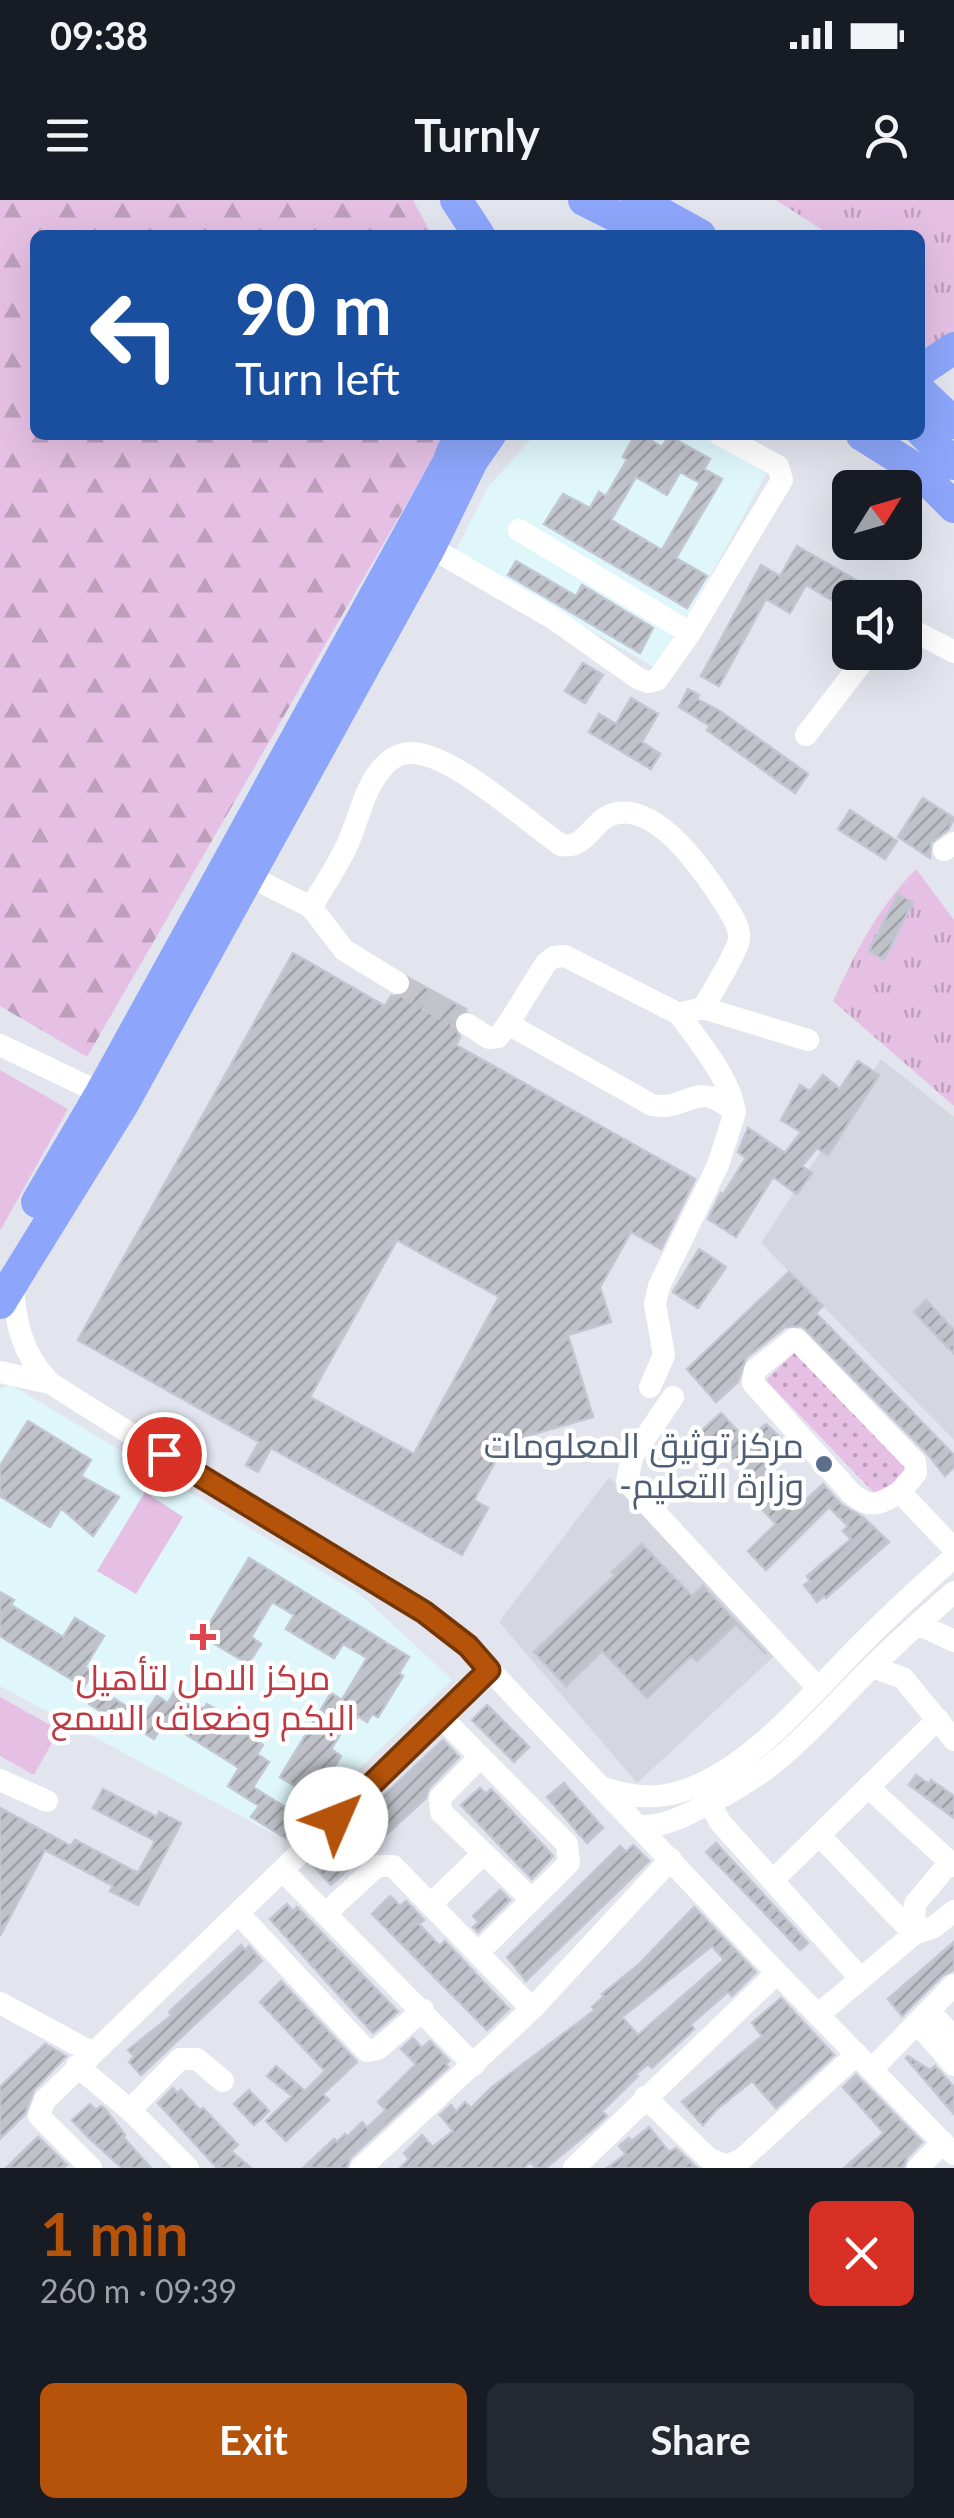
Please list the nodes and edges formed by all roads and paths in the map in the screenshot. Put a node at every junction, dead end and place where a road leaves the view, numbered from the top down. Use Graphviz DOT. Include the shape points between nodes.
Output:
graph roads {
  1 [pos="456,200"];
  2 [pos="466,200"];
  3 [pos="584,200"];
  4 [pos="637,200"];
  5 [pos="477,230"];
  6 [pos="478,230"];
  7 [pos="643,230"];
  8 [pos="691,230"];
  9 [pos="954,348"];
  10 [pos="925,368"];
  11 [pos="925,396"];
  12 [pos="954,423"];
  13 [pos="925,435"];
  14 [pos="456,440"];
  15 [pos="487,440"];
  16 [pos="729,440"];
  17 [pos="870,440"];
  18 [pos="954,464"];
  19 [pos="954,507"];
  20 [pos="519,530"];
  21 [pos="430,547"];
  22 [pos="690,633"];
  23 [pos="922,635"];
  24 [pos="954,652"];
  25 [pos="856,670"];
  26 [pos="806,735"];
  27 [pos="249,876"];
  28 [pos="311,908"];
  29 [pos="398,983"];
  30 [pos="703,1008"];
  31 [pos="680,1014"];
  32 [pos="468,1024"];
  33 [pos="508,1024"];
  34 [pos="808,1040"];
  35 [pos="0,1044"];
  36 [pos="112,1099"];
  37 [pos="734,1112"];
  38 [pos="4,1283"];
  39 [pos="0,1372"];
  40 [pos="50,1383"];
  41 [pos="650,1386"];
  42 [pos="673,1396"];
  43 [pos="900,1492"];
  44 [pos="954,1549"];
  45 [pos="954,1557"];
  46 [pos="954,1592"];
  47 [pos="918,1624"];
  48 [pos="954,1641"];
  49 [pos="872,1667"];
  50 [pos="489,1670"];
  51 [pos="818,1688"];
  52 [pos="440,1717"];
  53 [pos="938,1720"];
  54 [pos="954,1740"];
  55 [pos="480,1757"];
  56 [pos="0,1780"];
  57 [pos="604,1788"];
  58 [pos="868,1788"];
  59 [pos="710,1791"];
  60 [pos="48,1801"];
  61 [pos="639,1826"];
  62 [pos="819,1836"];
  63 [pos="483,1854"];
  64 [pos="671,1859"];
  65 [pos="952,1864"];
  66 [pos="283,1870"];
  67 [pos="773,1880"];
  68 [pos="532,1900"];
  69 [pos="431,1904"];
  70 [pos="954,1911"];
  71 [pos="238,1912"];
  72 [pos="326,1913"];
  73 [pos="914,1934"];
  74 [pos="479,1952"];
  75 [pos="776,1973"];
  76 [pos="860,1978"];
  77 [pos="954,1985"];
  78 [pos="0,2003"];
  79 [pos="532,2009"];
  80 [pos="422,2010"];
  81 [pos="819,2014"];
  82 [pos="922,2017"];
  83 [pos="954,2036"];
  84 [pos="84,2059"];
  85 [pos="865,2061"];
  86 [pos="474,2065"];
  87 [pos="954,2065"];
  88 [pos="223,2081"];
  89 [pos="645,2097"];
  90 [pos="130,2110"];
  91 [pos="949,2148"];
  92 [pos="91,2168"];
  93 [pos="188,2168"];
  94 [pos="362,2168"];
  95 [pos="574,2168"];
  96 [pos="918,2168"];
  1 -- 5 [label="highway"];
  2 -- 6 [label="highway"];
  3 -- 7 [label="highway"];
  4 -- 8 [label="highway"];
  9 -- 10 [label="highway"];
  11 -- 12 [label="highway"];
  13 -- 18 [label="highway"];
  14 -- 36 [label="highway"];
  15 -- 21 [label="highway"];
  16 -- 22 [label="street" via="778,466 782,480"];
  17 -- 19 [label="highway" via="916,469"];
  20 -- 22 [label="street"];
  21 -- 22 [label="street" via="648,682 664,673"];
  21 -- 27 [label="highway"];
  23 -- 24 [label="street"];
  25 -- 26 [label="street"];
  27 -- 28 [label="street"];
  27 -- 36 [label="highway"];
  28 -- 29 [label="street" via="344,950"];
  28 -- 30 [label="street" via="384,765 409,752 420,754 460,772 561,845 579,844 616,813 642,818 677,840 726,907 739,940"];
  30 -- 31 [label="street"];
  30 -- 34 [label="street"];
  31 -- 33 [label="street" via="566,956 546,963"];
  31 -- 37 [label="street" via="732,1094"];
  32 -- 33 [label="street" via="490,1038"];
  33 -- 37 [label="street" via="652,1105 703,1095"];
  35 -- 36 [label="street"];
  36 -- 38 [label="highway"];
  37 -- 41 [label="street" via="718,1166 659,1286 655,1304 664,1354"];
  38 -- 40 [label="street" via="21,1340"];
  39 -- 40 [label="street"];
  40 -- 50 [label="street" via="384,1585 445,1627"];
  42 -- 51 [label="street" via="632,1458 627,1482"];
  43 -- 43 [label="street" via="916,1472 915,1462 798,1340 755,1370 753,1383 858,1500 877,1506"];
  43 -- 44 [label="street"];
  45 -- 51 [label="street"];
  46 -- 47 [label="street"];
  47 -- 48 [label="street"];
  47 -- 49 [label="street"];
  49 -- 53 [label="street" via="903,1678"];
  49 -- 59 [label="street" via="761,1775"];
  50 -- 52 [label="street"];
  50 -- 57 [label="street"];
  51 -- 59 [label="street"];
  52 -- 55 [label="street"];
  52 -- 66 [label="street"];
  53 -- 54 [label="street"];
  53 -- 58 [label="street"];
  55 -- 63 [label="street" via="440,1798 441,1812"];
  55 -- 68 [label="street" via="570,1850 569,1864"];
  56 -- 60 [label="street"];
  57 -- 59 [label="street" via="648,1798"];
  57 -- 61 [label="street"];
  58 -- 62 [label="street"];
  58 -- 65 [label="street"];
  59 -- 61 [label="street" via="667,1824"];
  59 -- 67 [label="street" via="720,1822"];
  61 -- 64 [label="street"];
  62 -- 67 [label="street"];
  62 -- 73 [label="street"];
  63 -- 68 [label="street"];
  63 -- 69 [label="street"];
  64 -- 75 [label="street"];
  64 -- 79 [label="street"];
  65 -- 73 [label="street" via="915,1904"];
  66 -- 71 [label="street"];
  66 -- 72 [label="street"];
  67 -- 76 [label="street"];
  68 -- 74 [label="street"];
  69 -- 72 [label="street" via="382,1864"];
  69 -- 74 [label="street"];
  70 -- 73 [label="street"];
  71 -- 80 [label="street" via="368,2051"];
  71 -- 84 [label="street"];
  72 -- 80 [label="street"];
  73 -- 76 [label="street"];
  74 -- 79 [label="street"];
  75 -- 81 [label="street"];
  75 -- 89 [label="street"];
  76 -- 81 [label="street"];
  77 -- 82 [label="street"];
  78 -- 84 [label="street"];
  79 -- 86 [label="street"];
  80 -- 86 [label="street"];
  81 -- 85 [label="street"];
  82 -- 83 [label="street"];
  82 -- 85 [label="street"];
  82 -- 87 [label="street"];
  84 -- 90 [label="street"];
  84 -- 92 [label="street" via="45,2100 39,2116"];
  85 -- 89 [label="street" via="726,2166 708,2158"];
  85 -- 91 [label="street"];
  86 -- 94 [label="street"];
  88 -- 90 [label="street" via="197,2059 180,2059"];
  89 -- 95 [label="street"];
  90 -- 93 [label="street"];
  91 -- 96 [label="street"];
}
